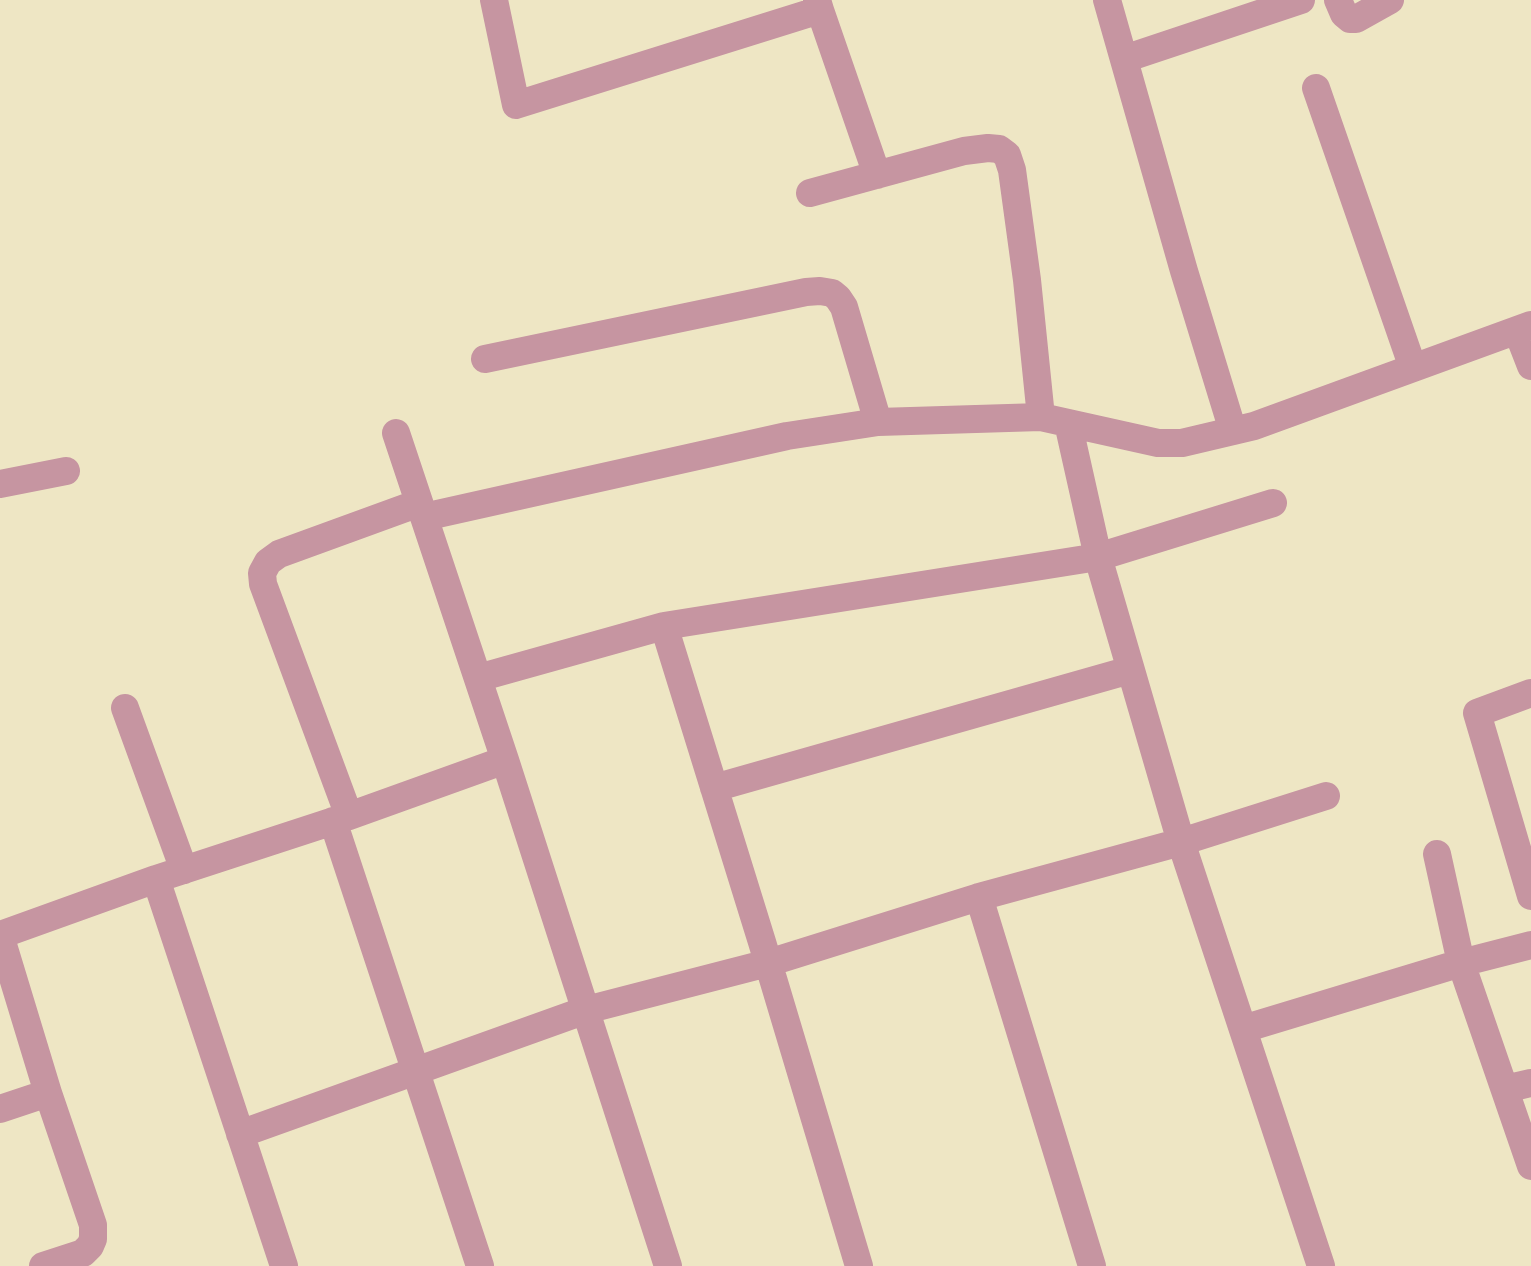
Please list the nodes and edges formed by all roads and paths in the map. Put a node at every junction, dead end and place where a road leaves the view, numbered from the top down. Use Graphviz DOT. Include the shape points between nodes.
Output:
graph roads {
  1 [pos="494,0"];
  2 [pos="1107,0"];
  3 [pos="1301,0"];
  4 [pos="1338,0"];
  5 [pos="1390,0"];
  6 [pos="819,5"];
  7 [pos="1124,59"];
  8 [pos="1316,88"];
  9 [pos="877,175"];
  10 [pos="810,193"];
  11 [pos="1524,327"];
  12 [pos="485,359"];
  13 [pos="1531,366"];
  14 [pos="1413,368"];
  15 [pos="1041,417"];
  16 [pos="878,422"];
  17 [pos="1068,422"];
  18 [pos="1233,431"];
  19 [pos="396,433"];
  20 [pos="66,472"];
  21 [pos="0,484"];
  22 [pos="1273,502"];
  23 [pos="421,510"];
  24 [pos="1098,557"];
  25 [pos="664,626"];
  26 [pos="1130,670"];
  27 [pos="478,678"];
  28 [pos="1531,693"];
  29 [pos="125,708"];
  30 [pos="506,760"];
  31 [pos="714,788"];
  32 [pos="1326,796"];
  33 [pos="341,818"];
  34 [pos="1181,842"];
  35 [pos="1437,854"];
  36 [pos="184,870"];
  37 [pos="156,880"];
  38 [pos="1531,896"];
  39 [pos="979,897"];
  40 [pos="0,935"];
  41 [pos="1531,945"];
  42 [pos="768,963"];
  43 [pos="1461,963"];
  44 [pos="586,1010"];
  45 [pos="1243,1029"];
  46 [pos="416,1071"];
  47 [pos="1531,1083"];
  48 [pos="1505,1089"];
  49 [pos="48,1093"];
  50 [pos="0,1109"];
  51 [pos="240,1134"];
  52 [pos="1531,1166"];
  53 [pos="43,1266"];
  54 [pos="284,1266"];
  55 [pos="480,1266"];
  56 [pos="668,1266"];
  57 [pos="859,1266"];
  58 [pos="1092,1266"];
  59 [pos="1321,1266"];
  1 -- 6 [label="street" via="516,105"];
  2 -- 7 [label="street"];
  3 -- 7 [label="street"];
  4 -- 5 [label="street" via="1344,14 1356,20"];
  6 -- 9 [label="street"];
  7 -- 18 [label="street"];
  8 -- 14 [label="street"];
  9 -- 10 [label="street"];
  9 -- 15 [label="street" via="964,151 999,149 1007,155 1012,170 1027,280"];
  11 -- 13 [label="street"];
  11 -- 14 [label="street"];
  12 -- 16 [label="street" via="820,291 832,294 844,307"];
  14 -- 18 [label="street"];
  15 -- 16 [label="street"];
  15 -- 17 [label="street"];
  16 -- 23 [label="street" via="787,436"];
  17 -- 18 [label="street" via="1158,444 1182,443"];
  17 -- 24 [label="street"];
  19 -- 23 [label="street"];
  20 -- 21 [label="street"];
  22 -- 24 [label="street"];
  23 -- 27 [label="street"];
  23 -- 33 [label="street" via="280,554 268,562 262,573"];
  24 -- 25 [label="street"];
  24 -- 26 [label="street"];
  25 -- 27 [label="street"];
  25 -- 31 [label="street"];
  26 -- 31 [label="street"];
  26 -- 34 [label="street"];
  27 -- 30 [label="street"];
  28 -- 38 [label="street" via="1477,713"];
  29 -- 36 [label="street"];
  30 -- 33 [label="street"];
  30 -- 44 [label="street"];
  31 -- 42 [label="street"];
  32 -- 34 [label="street"];
  33 -- 36 [label="street"];
  33 -- 46 [label="street"];
  34 -- 39 [label="street"];
  34 -- 45 [label="street"];
  35 -- 43 [label="street"];
  36 -- 37 [label="street"];
  37 -- 40 [label="street"];
  37 -- 51 [label="street"];
  39 -- 42 [label="street"];
  39 -- 58 [label="street"];
  40 -- 49 [label="street"];
  41 -- 43 [label="street"];
  42 -- 44 [label="street"];
  42 -- 57 [label="street"];
  43 -- 45 [label="street"];
  43 -- 48 [label="street"];
  44 -- 46 [label="street"];
  44 -- 56 [label="street"];
  45 -- 59 [label="street"];
  46 -- 51 [label="street"];
  46 -- 55 [label="street"];
  47 -- 48 [label="street"];
  48 -- 52 [label="street"];
  49 -- 50 [label="street"];
  49 -- 53 [label="street" via="93,1225 94,1239 84,1253"];
  51 -- 54 [label="street"];
}
